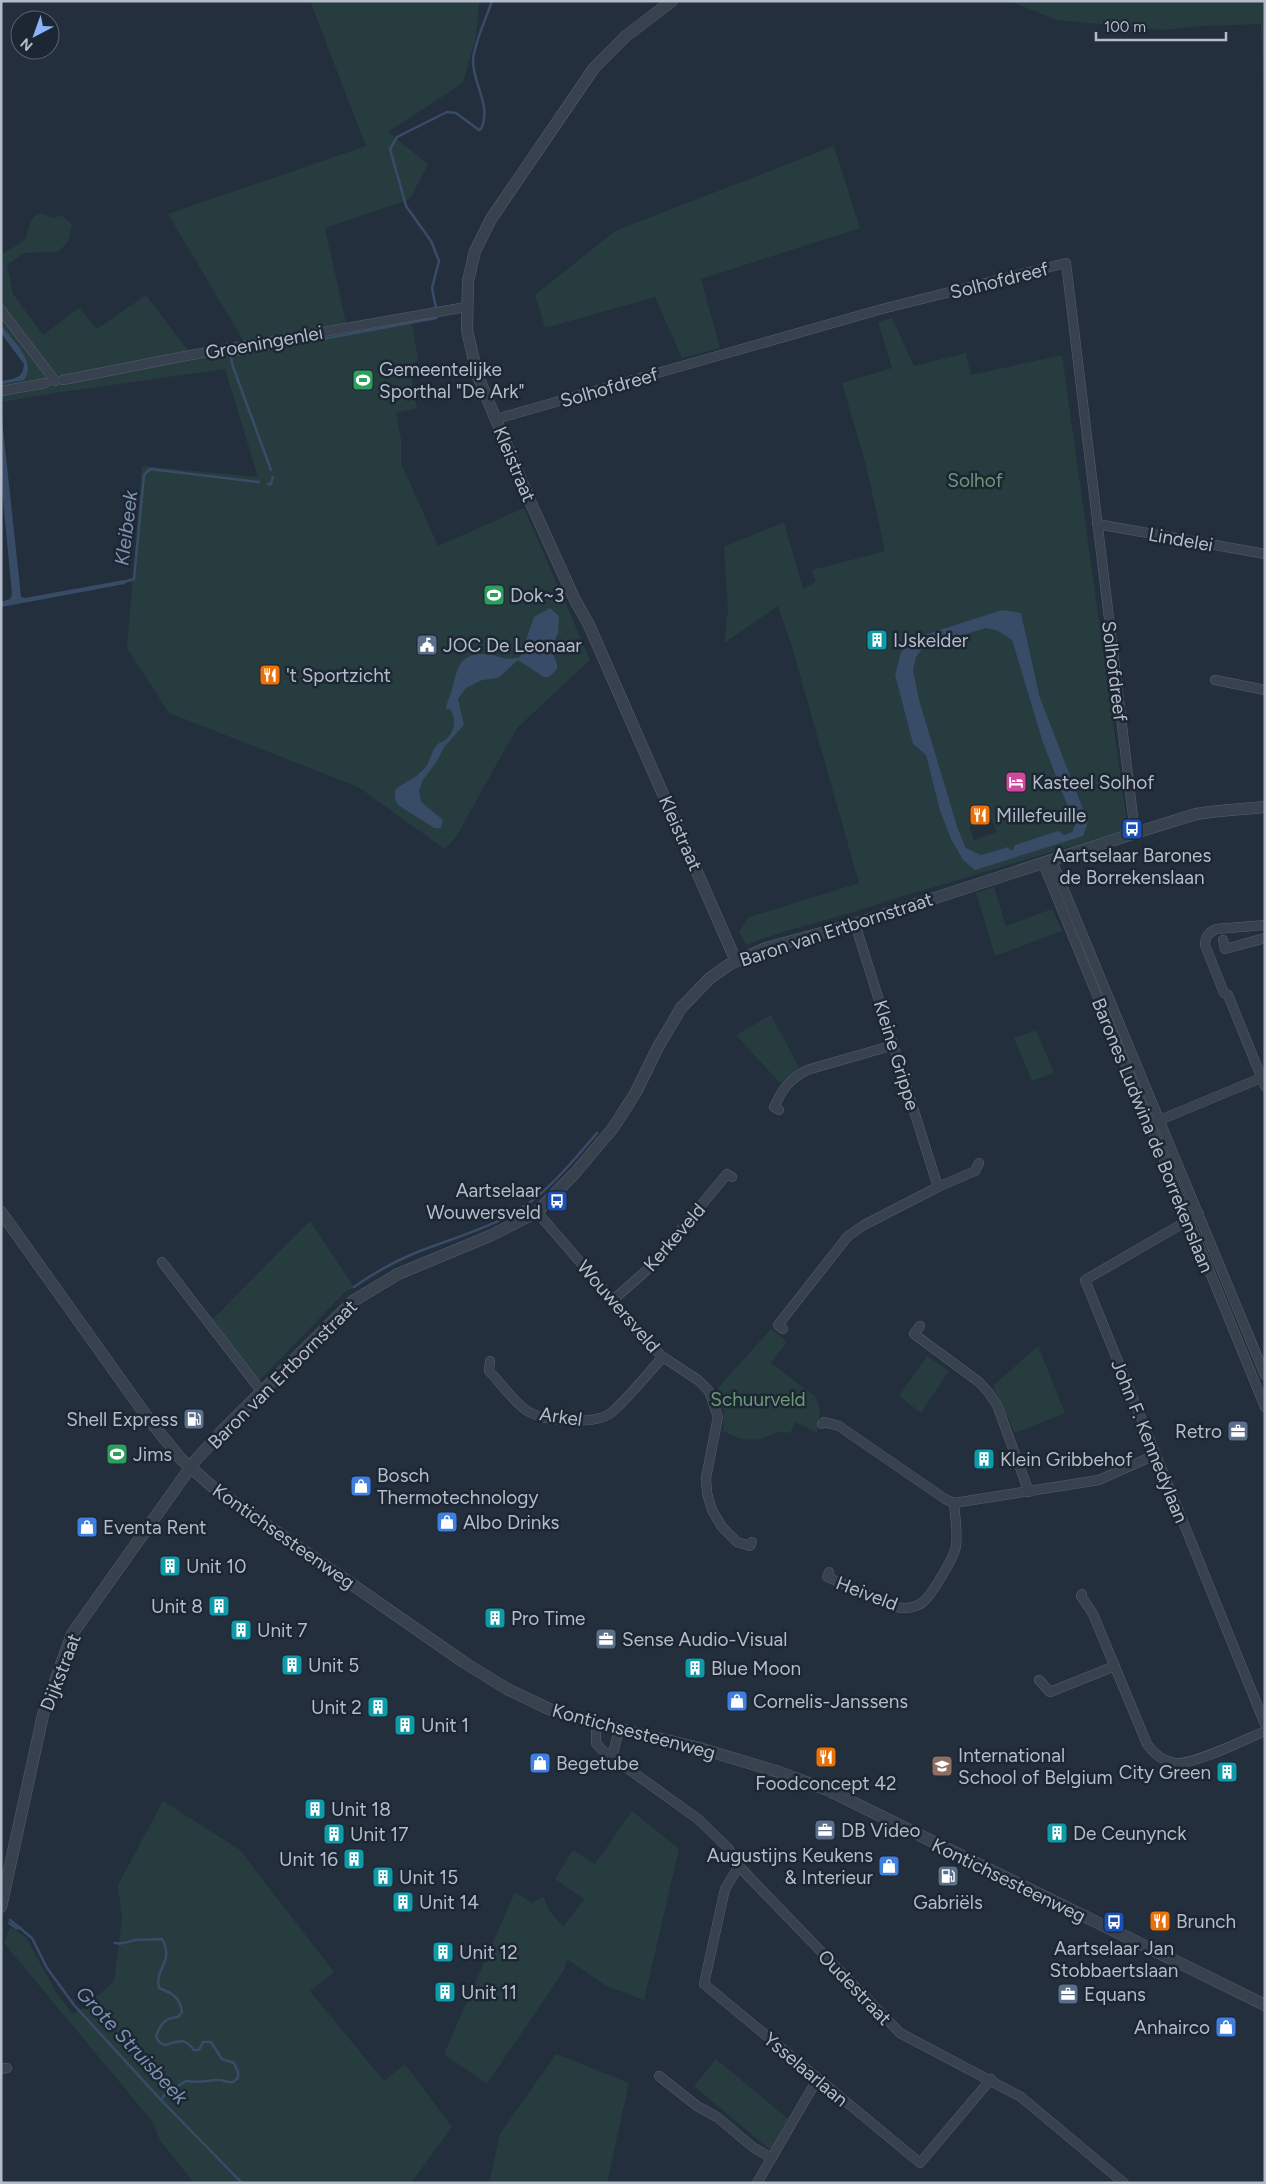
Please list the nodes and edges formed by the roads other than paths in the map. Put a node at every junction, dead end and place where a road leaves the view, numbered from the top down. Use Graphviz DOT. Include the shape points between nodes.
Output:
graph roads {
  1 [pos="672,1"];
  2 [pos="466,307"];
  3 [pos="1,310"];
  4 [pos="54,381"];
  5 [pos="1,391"];
  6 [pos="496,419"];
  7 [pos="1097,524"];
  8 [pos="1265,554"];
  9 [pos="1215,680"];
  10 [pos="1265,690"];
  11 [pos="1265,808"];
  12 [pos="1135,833"];
  13 [pos="1047,862"];
  14 [pos="855,924"];
  15 [pos="1265,926"];
  16 [pos="1265,938"];
  17 [pos="1223,940"];
  18 [pos="736,961"];
  19 [pos="894,1045"];
  20 [pos="1263,1082"];
  21 [pos="779,1110"];
  22 [pos="1159,1120"];
  23 [pos="1148,1124"];
  24 [pos="979,1163"];
  25 [pos="732,1177"];
  26 [pos="938,1187"];
  27 [pos="1,1212"];
  28 [pos="537,1212"];
  29 [pos="1199,1214"];
  30 [pos="1188,1220"];
  31 [pos="162,1262"];
  32 [pos="613,1300"];
  33 [pos="920,1326"];
  34 [pos="784,1330"];
  35 [pos="663,1356"];
  36 [pos="490,1361"];
  37 [pos="1265,1375"];
  38 [pos="262,1392"];
  39 [pos="1265,1407"];
  40 [pos="822,1424"];
  41 [pos="1155,1455"];
  42 [pos="190,1468"];
  43 [pos="1029,1492"];
  44 [pos="954,1503"];
  45 [pos="752,1542"];
  46 [pos="829,1572"];
  47 [pos="1082,1594"];
  48 [pos="1115,1666"];
  49 [pos="1039,1680"];
  50 [pos="596,1723"];
  51 [pos="1265,1724"];
  52 [pos="619,1729"];
  53 [pos="1265,1731"];
  54 [pos="612,1758"];
  55 [pos="739,1866"];
  56 [pos="1,1907"];
  57 [pos="1265,2005"];
  58 [pos="660,2076"];
  59 [pos="818,2078"];
  60 [pos="991,2079"];
  61 [pos="772,2158"];
  62 [pos="757,2183"];
  63 [pos="1124,2183"];
  1 -- 2 [label="street, Kleistraat" via="626,36 601,61 552,128 482,235 470,270"];
  2 -- 4 [label="street, Groeningenlei"];
  2 -- 6 [label="street, Kleistraat" via="466,330 472,356"];
  3 -- 4 [label="street"];
  4 -- 5 [label="street, Groeningenlei"];
  6 -- 7 [label="street, Solhofdreef" via="882,309 1066,263"];
  6 -- 18 [label="street, Kleistraat"];
  7 -- 8 [label="street, Lindelei"];
  7 -- 12 [label="street, Solhofdreef"];
  9 -- 10 [label="street"];
  11 -- 12 [label="street, Baron van Ertbornstraat" via="1196,814"];
  12 -- 13 [label="street, Baron van Ertbornstraat"];
  13 -- 14 [label="street, Baron van Ertbornstraat"];
  13 -- 22 [label="street, Barones Ludwina de Borrekenslaan"];
  13 -- 23 [label="street, Barones Ludwina de Borrekenslaan"];
  14 -- 18 [label="street, Baron van Ertbornstraat" via="766,948"];
  14 -- 19 [label="street, Kleine Grippe"];
  15 -- 20 [label="street" via="1216,930 1205,939 1224,993"];
  16 -- 17 [label="street" via="1225,949"];
  18 -- 28 [label="street, Baron van Ertbornstraat" via="710,978 681,1008 613,1128"];
  19 -- 21 [label="street" via="795,1076 783,1089 774,1107"];
  19 -- 26 [label="street, Kleine Grippe"];
  20 -- 22 [label="street"];
  22 -- 23 [label="street"];
  22 -- 29 [label="street, Barones Ludwina de Borrekenslaan"];
  23 -- 30 [label="street, Barones Ludwina de Borrekenslaan"];
  24 -- 26 [label="street" via="976,1171"];
  25 -- 32 [label="street, Kerkeveld" via="727,1174 648,1269"];
  26 -- 34 [label="street" via="848,1236 778,1325"];
  27 -- 42 [label="street, Kontichsesteenweg" via="150,1421"];
  28 -- 32 [label="street, Wouwersveld"];
  28 -- 38 [label="street, Baron van Ertbornstraat" via="492,1235 398,1274 353,1300"];
  29 -- 30 [label="street, John F. Kennedylaan"];
  29 -- 37 [label="street, Barones Ludwina de Borrekenslaan"];
  30 -- 39 [label="street, Barones Ludwina de Borrekenslaan"];
  30 -- 41 [label="street, John F. Kennedylaan" via="1085,1280"];
  31 -- 38 [label="street"];
  32 -- 35 [label="street, Wouwersveld" via="642,1337"];
  33 -- 43 [label="street" via="914,1334 979,1382 997,1405"];
  35 -- 36 [label="street, Arkel" via="612,1412 600,1419 583,1422 539,1416 526,1410 489,1371"];
  35 -- 45 [label="street, Wouwersveld" via="709,1391 718,1417 706,1478 712,1510 722,1527 737,1542 750,1546"];
  38 -- 42 [label="street, Baron van Ertbornstraat"];
  40 -- 44 [label="street" via="839,1426"];
  41 -- 43 [label="street" via="1099,1480"];
  41 -- 51 [label="street, John F. Kennedylaan"];
  42 -- 50 [label="street, Kontichsesteenweg" via="246,1512 465,1663 541,1705"];
  42 -- 56 [label="street, Dijkstraat" via="72,1634 43,1715"];
  43 -- 44 [label="street"];
  44 -- 46 [label="street, Heiveld" via="956,1547 950,1563 924,1602 913,1607 893,1606 827,1577"];
  47 -- 48 [label="street"];
  48 -- 49 [label="street" via="1050,1692"];
  48 -- 53 [label="street" via="1147,1744 1165,1761 1186,1763"];
  50 -- 52 [label="street, Kontichsesteenweg"];
  50 -- 54 [label="street, Oudestraat" via="596,1742"];
  52 -- 54 [label="street"];
  52 -- 57 [label="street, Kontichsesteenweg" via="699,1748 830,1791"];
  54 -- 55 [label="street, Oudestraat" via="698,1819 728,1848"];
  55 -- 59 [label="street, Ysselaarlaan" via="725,1888 704,1984"];
  55 -- 60 [label="street, Oudestraat" via="900,2033"];
  58 -- 61 [label="street" via="696,2106 717,2117 754,2148"];
  59 -- 60 [label="street, Ysselaarlaan" via="920,2163"];
  59 -- 61 [label="street"];
  60 -- 63 [label="street, Oudestraat" via="1021,2097"];
  61 -- 62 [label="street"];
}
